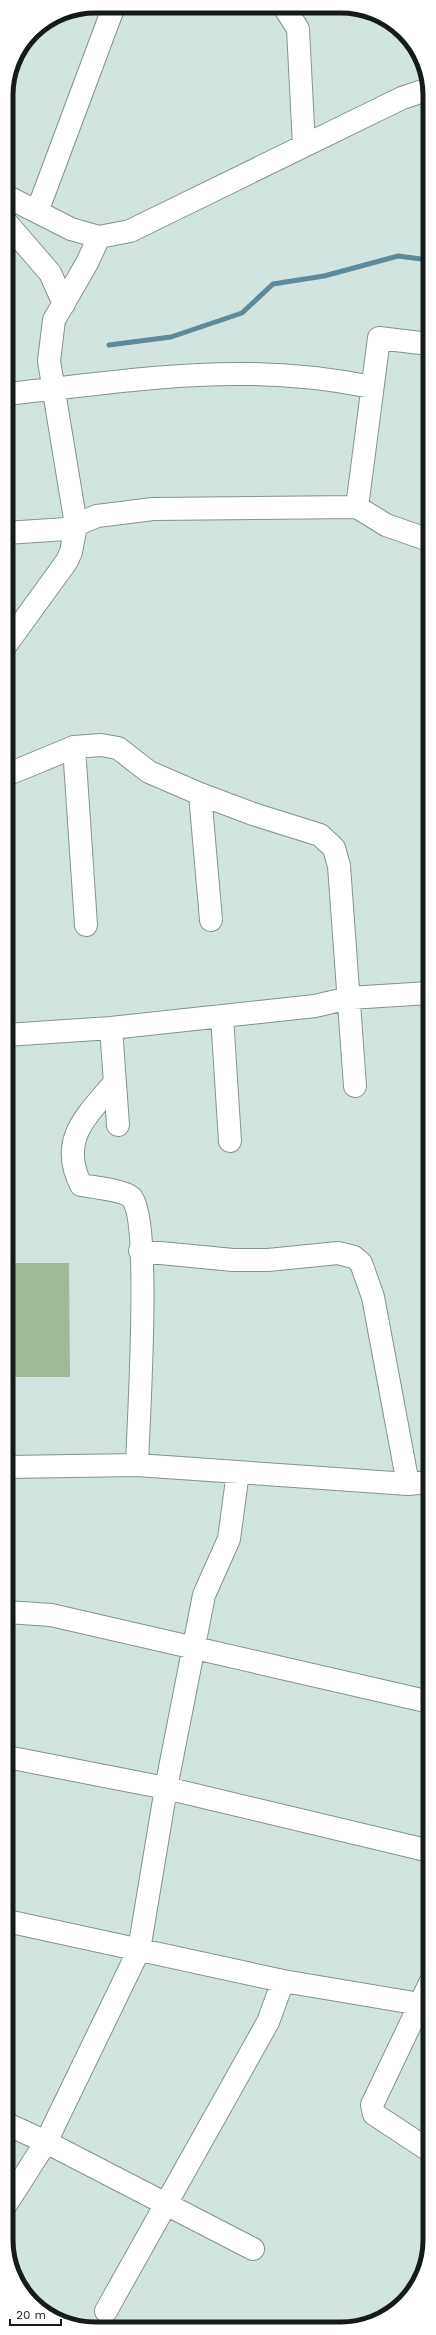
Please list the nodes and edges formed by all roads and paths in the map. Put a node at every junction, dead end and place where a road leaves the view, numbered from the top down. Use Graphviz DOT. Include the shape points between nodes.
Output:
graph roads {
  1 [pos="111,13"];
  2 [pos="288,13"];
  3 [pos="423,91"];
  4 [pos="304,146"];
  5 [pos="13,200"];
  6 [pos="37,212"];
  7 [pos="13,230"];
  8 [pos="99,237"];
  9 [pos="64,304"];
  10 [pos="423,343"];
  11 [pos="372,388"];
  12 [pos="54,390"];
  13 [pos="13,393"];
  14 [pos="356,507"];
  15 [pos="76,525"];
  16 [pos="13,533"];
  17 [pos="423,538"];
  18 [pos="13,635"];
  19 [pos="74,747"];
  20 [pos="13,772"];
  21 [pos="200,794"];
  22 [pos="211,920"];
  23 [pos="86,925"];
  24 [pos="423,993"];
  25 [pos="349,998"];
  26 [pos="222,1016"];
  27 [pos="111,1028"];
  28 [pos="13,1035"];
  29 [pos="115,1082"];
  30 [pos="355,1086"];
  31 [pos="118,1125"];
  32 [pos="230,1141"];
  33 [pos="140,1251"];
  34 [pos="137,1465"];
  35 [pos="13,1467"];
  36 [pos="238,1472"];
  37 [pos="423,1483"];
  38 [pos="408,1484"];
  39 [pos="13,1612"];
  40 [pos="194,1648"];
  41 [pos="423,1700"];
  42 [pos="13,1758"];
  43 [pos="166,1788"];
  44 [pos="423,1849"];
  45 [pos="13,1922"];
  46 [pos="139,1950"];
  47 [pos="283,1980"];
  48 [pos="423,1998"];
  49 [pos="420,2004"];
  50 [pos="13,2127"];
  51 [pos="46,2142"];
  52 [pos="423,2146"];
  53 [pos="13,2194"];
  54 [pos="166,2205"];
  55 [pos="253,2249"];
  56 [pos="106,2311"];
  1 -- 6 [label="street"];
  2 -- 4 [label="street" via="298,29"];
  3 -- 4 [label="street" via="402,98"];
  4 -- 8 [label="street" via="130,231"];
  5 -- 6 [label="street"];
  6 -- 8 [label="street" via="71,229"];
  7 -- 9 [label="street" via="50,273"];
  8 -- 9 [label="street"];
  9 -- 12 [label="street" via="54,320 49,361"];
  10 -- 11 [label="street" via="379,338"];
  11 -- 12 [label="street" via="341,381 246,374 161,378"];
  11 -- 14 [label="street"];
  12 -- 13 [label="street"];
  12 -- 15 [label="street"];
  14 -- 15 [label="street" via="154,509 97,516"];
  14 -- 17 [label="street" via="386,525"];
  15 -- 16 [label="street" via="66,529"];
  15 -- 18 [label="street" via="67,562"];
  19 -- 20 [label="street"];
  19 -- 21 [label="street" via="101,745 118,748 149,772"];
  19 -- 23 [label="street"];
  21 -- 22 [label="street"];
  21 -- 25 [label="street" via="253,814 320,834 334,848 339,866"];
  24 -- 25 [label="street"];
  25 -- 26 [label="street" via="315,1006"];
  25 -- 30 [label="street"];
  26 -- 27 [label="street"];
  26 -- 32 [label="street"];
  27 -- 28 [label="street"];
  27 -- 29 [label="street"];
  29 -- 31 [label="street"];
  29 -- 33 [label="street" via="84,1119 75,1135 72,1158 81,1185 125,1194 131,1198 138,1216"];
  33 -- 34 [label="street" via="143,1304"];
  33 -- 38 [label="street" via="233,1260 268,1260 338,1253 354,1256 361,1263 373,1297"];
  34 -- 35 [label="street"];
  34 -- 36 [label="street"];
  36 -- 38 [label="street"];
  36 -- 40 [label="street" via="229,1539 204,1595"];
  37 -- 38 [label="street"];
  39 -- 40 [label="street" via="52,1614"];
  40 -- 41 [label="street"];
  40 -- 43 [label="street"];
  42 -- 43 [label="street"];
  43 -- 44 [label="street"];
  43 -- 46 [label="street"];
  45 -- 46 [label="street"];
  46 -- 47 [label="street"];
  46 -- 51 [label="street"];
  47 -- 49 [label="street"];
  47 -- 54 [label="street" via="268,2022"];
  48 -- 49 [label="street"];
  49 -- 52 [label="street" via="372,2105 374,2114"];
  50 -- 51 [label="street"];
  51 -- 53 [label="street"];
  51 -- 54 [label="street"];
  54 -- 55 [label="street"];
  54 -- 56 [label="street"];
}
